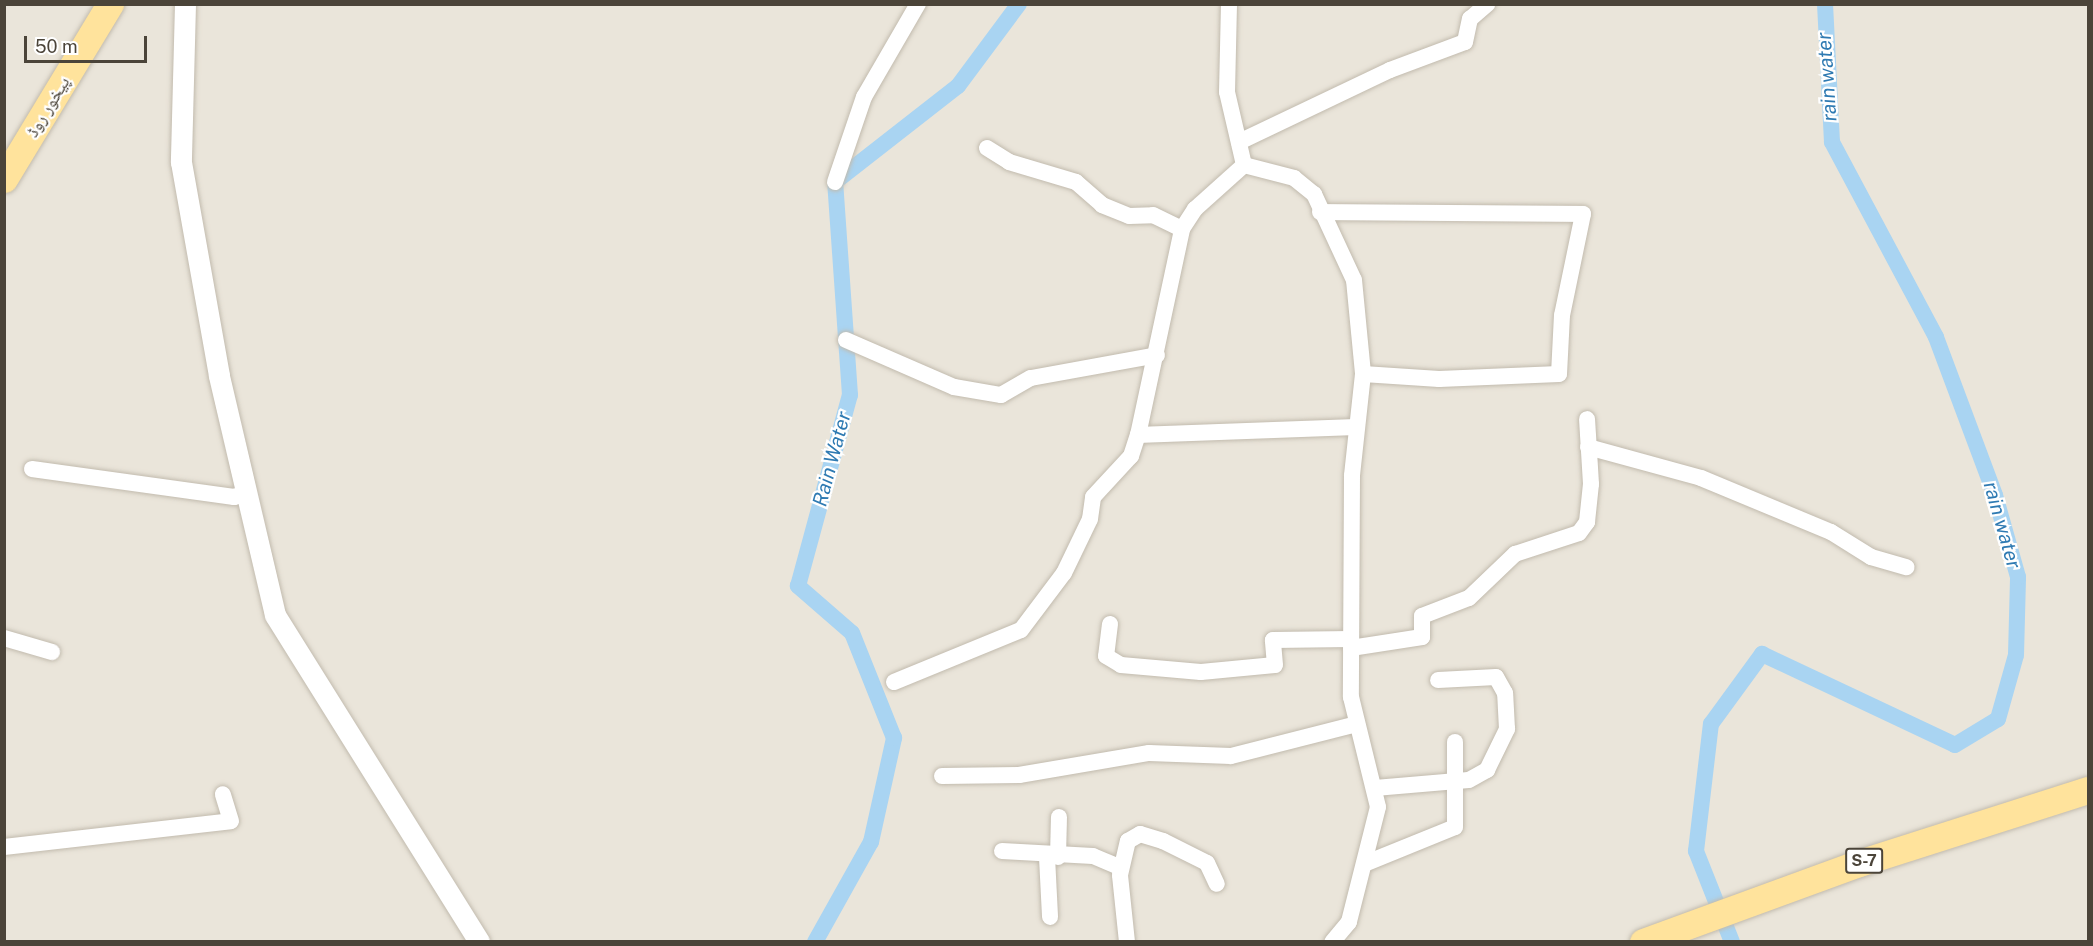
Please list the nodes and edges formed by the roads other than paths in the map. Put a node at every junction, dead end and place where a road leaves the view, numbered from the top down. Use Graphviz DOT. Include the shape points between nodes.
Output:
graph roads {
  1 [pos="89,4"];
  2 [pos="110,4"];
  3 [pos="185,4"];
  4 [pos="1229,4"];
  5 [pos="1487,4"];
  6 [pos="918,5"];
  7 [pos="1239,142"];
  8 [pos="4,143"];
  9 [pos="987,148"];
  10 [pos="1244,165"];
  11 [pos="4,178"];
  12 [pos="835,182"];
  13 [pos="1320,212"];
  14 [pos="1182,229"];
  15 [pos="846,340"];
  16 [pos="1157,355"];
  17 [pos="1363,374"];
  18 [pos="1587,420"];
  19 [pos="1355,427"];
  20 [pos="1138,435"];
  21 [pos="1588,447"];
  22 [pos="32,469"];
  23 [pos="247,494"];
  24 [pos="1907,567"];
  25 [pos="1110,624"];
  26 [pos="4,638"];
  27 [pos="1351,643"];
  28 [pos="52,652"];
  29 [pos="1438,680"];
  30 [pos="894,681"];
  31 [pos="1357,724"];
  32 [pos="1455,742"];
  33 [pos="942,776"];
  34 [pos="1454,782"];
  35 [pos="1375,788"];
  36 [pos="2088,790"];
  37 [pos="224,794"];
  38 [pos="1059,817"];
  39 [pos="4,847"];
  40 [pos="1002,851"];
  41 [pos="1052,857"];
  42 [pos="1364,864"];
  43 [pos="1120,868"];
  44 [pos="1217,884"];
  45 [pos="1050,917"];
  46 [pos="479,942"];
  47 [pos="1127,942"];
  48 [pos="1332,942"];
  49 [pos="1643,942"];
  1 -- 8 [label="main road, پیخور روڈ"];
  2 -- 11 [label="main road, پیخور روڈ"];
  3 -- 23 [label="street" via="181,162"];
  4 -- 7 [label="street" via="1227,92"];
  5 -- 7 [label="street" via="1470,19 1465,42 1390,70"];
  6 -- 12 [label="street" via="864,97"];
  7 -- 10 [label="street"];
  9 -- 14 [label="street" via="1010,162 1076,182 1102,205 1129,216 1153,215"];
  10 -- 13 [label="street" via="1294,178 1314,194"];
  10 -- 14 [label="street" via="1195,210"];
  13 -- 17 [label="street" via="1354,279"];
  13 -- 17 [label="street" via="1583,214 1562,315 1559,374 1439,379"];
  14 -- 16 [label="street"];
  15 -- 16 [label="street" via="954,387 1001,395 1031,378"];
  16 -- 20 [label="street"];
  17 -- 19 [label="street"];
  18 -- 21 [label="street"];
  19 -- 20 [label="street"];
  19 -- 27 [label="street"];
  20 -- 30 [label="street" via="1131,456 1093,497 1090,519 1064,573 1022,630"];
  21 -- 24 [label="street" via="1701,478 1831,532 1871,557"];
  21 -- 27 [label="street" via="1587,522 1579,533 1515,554 1469,598 1422,615 1422,637"];
  22 -- 23 [label="street" via="234,497"];
  23 -- 46 [label="street" via="275,615"];
  25 -- 27 [label="street" via="1106,656 1121,665 1201,672 1275,666 1273,640"];
  26 -- 28 [label="street"];
  27 -- 31 [label="street"];
  29 -- 34 [label="street" via="1496,677 1510,710 1508,729 1487,770"];
  31 -- 33 [label="street" via="1231,756 1149,753 1019,775"];
  31 -- 35 [label="street"];
  32 -- 34 [label="street"];
  34 -- 35 [label="street"];
  34 -- 42 [label="street" via="1455,827"];
  35 -- 42 [label="street" via="1378,807"];
  36 -- 49 [label="main road, S-7" via="1858,862"];
  37 -- 39 [label="street" via="231,821"];
  38 -- 41 [label="street"];
  40 -- 41 [label="street"];
  41 -- 43 [label="street" via="1093,856"];
  41 -- 45 [label="street"];
  42 -- 48 [label="street" via="1349,922"];
  43 -- 44 [label="street" via="1128,841 1140,834 1208,863"];
  43 -- 47 [label="street"];
}
